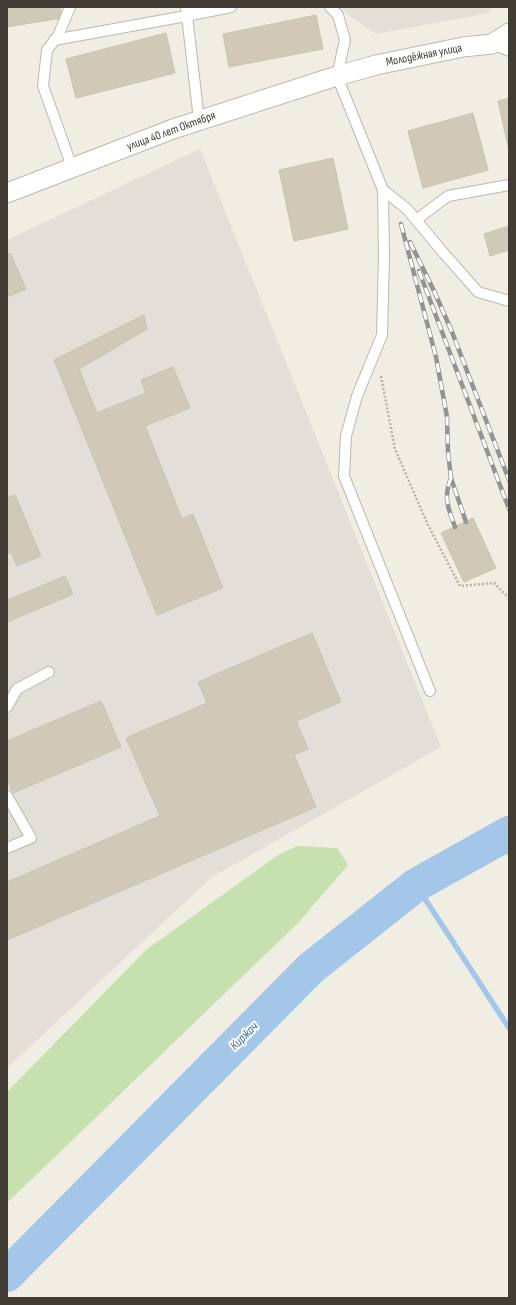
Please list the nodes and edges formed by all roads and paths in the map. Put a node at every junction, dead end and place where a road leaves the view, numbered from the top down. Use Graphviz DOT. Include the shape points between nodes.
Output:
graph roads {
  1 [pos="70,7"];
  2 [pos="194,7"];
  3 [pos="231,7"];
  4 [pos="330,7"];
  5 [pos="186,11"];
  6 [pos="509,33"];
  7 [pos="54,40"];
  8 [pos="492,44"];
  9 [pos="509,51"];
  10 [pos="337,76"];
  11 [pos="199,120"];
  12 [pos="72,168"];
  13 [pos="509,185"];
  14 [pos="382,190"];
  15 [pos="7,193"];
  16 [pos="416,220"];
  17 [pos="509,301"];
  18 [pos="376,349"];
  19 [pos="509,598"];
  20 [pos="49,672"];
  21 [pos="430,691"];
  22 [pos="7,707"];
  23 [pos="7,796"];
  24 [pos="7,848"];
  1 -- 7 [label="lane"];
  2 -- 5 [label="lane"];
  3 -- 5 [label="lane"];
  4 -- 10 [label="lane" via="338,15 344,40"];
  5 -- 7 [label="lane"];
  5 -- 11 [label="lane"];
  6 -- 8 [label="street, Молодёжная улица"];
  7 -- 12 [label="lane" via="47,50 43,86"];
  8 -- 9 [label="lane"];
  8 -- 10 [label="street, Молодёжная улица" via="463,47"];
  10 -- 11 [label="street, улица 40 лет Октября"];
  10 -- 14 [label="lane"];
  11 -- 12 [label="street, улица 40 лет Октября"];
  12 -- 15 [label="street, улица 40 лет Октября"];
  13 -- 16 [label="lane" via="448,196"];
  14 -- 16 [label="lane" via="407,209"];
  14 -- 18 [label="lane" via="382,335"];
  16 -- 17 [label="lane" via="478,292"];
  18 -- 19 [label="path" via="395,449 428,525 460,586 494,583"];
  18 -- 21 [label="lane" via="357,396 346,436 344,476"];
  20 -- 22 [label="lane" via="17,688"];
  23 -- 24 [label="lane" via="31,838"];
}
